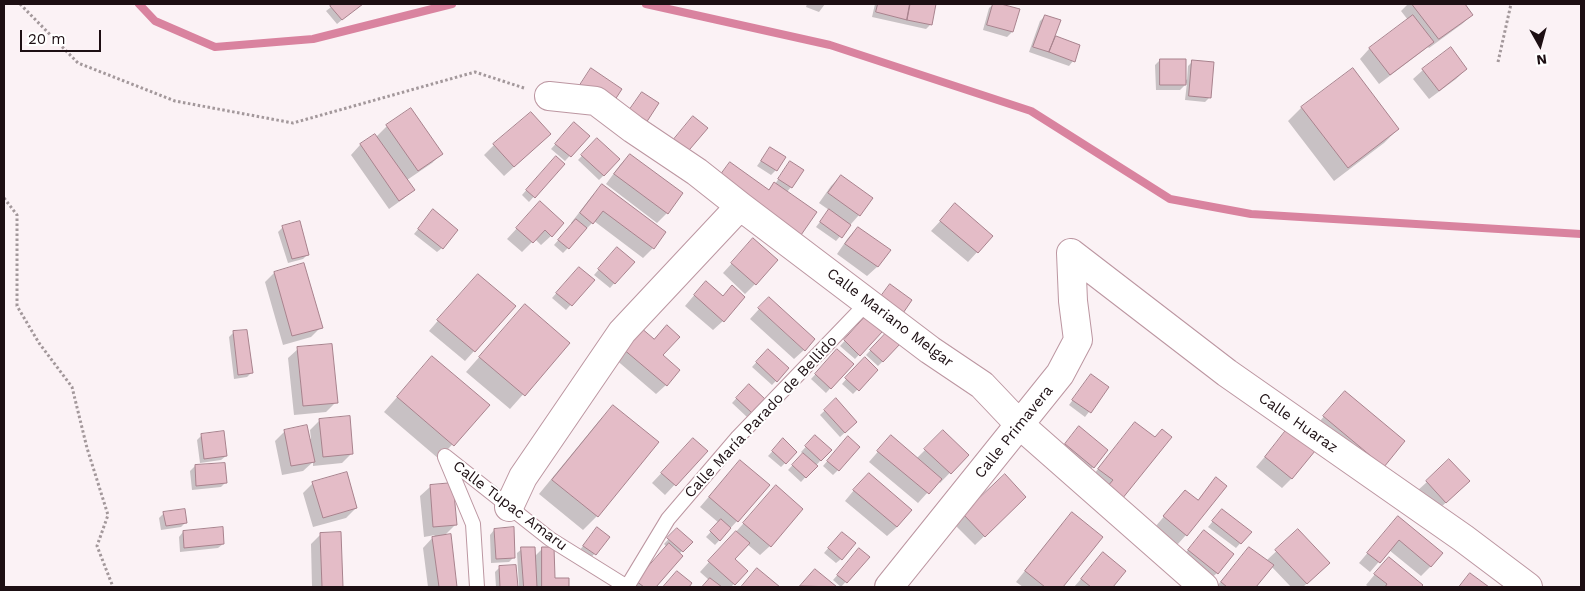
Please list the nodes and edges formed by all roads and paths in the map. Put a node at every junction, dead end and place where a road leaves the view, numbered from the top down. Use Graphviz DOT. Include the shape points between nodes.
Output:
graph roads {
  1 [pos="20,4"];
  2 [pos="1511,4"];
  3 [pos="1498,62"];
  4 [pos="549,96"];
  5 [pos="4,198"];
  6 [pos="740,206"];
  7 [pos="1071,253"];
  8 [pos="868,302"];
  9 [pos="1020,425"];
  10 [pos="509,507"];
  11 [pos="113,587"];
  12 [pos="477,587"];
  13 [pos="627,587"];
  14 [pos="890,587"];
  15 [pos="1204,587"];
  16 [pos="1528,587"];
  1 -- 4 [label="path" via="78,63 175,101 293,123 476,72"];
  2 -- 3 [label="path"];
  4 -- 6 [label="street, Calle Mariano Melgar" via="596,101"];
  5 -- 11 [label="path" via="17,215 18,306 39,343 72,387 108,515 97,546"];
  6 -- 8 [label="street, Calle Mariano Melgar"];
  6 -- 10 [label="street" via="622,332 524,477"];
  7 -- 9 [label="street, Calle Primavera" via="1078,340 1060,374"];
  7 -- 16 [label="street, Calle Huaraz" via="1227,372"];
  8 -- 9 [label="street, Calle Mariano Melgar" via="982,385"];
  8 -- 13 [label="lane, Calle María Parado de Bellido" via="738,437 668,519"];
  9 -- 14 [label="street, Calle Primavera"];
  9 -- 15 [label="street, Calle Mariano Melgar"];
  10 -- 12 [label="lane, Calle Tupac Amaru" via="445,456 473,524"];
  10 -- 13 [label="lane, Calle Tupac Amaru" via="550,539"];
}
